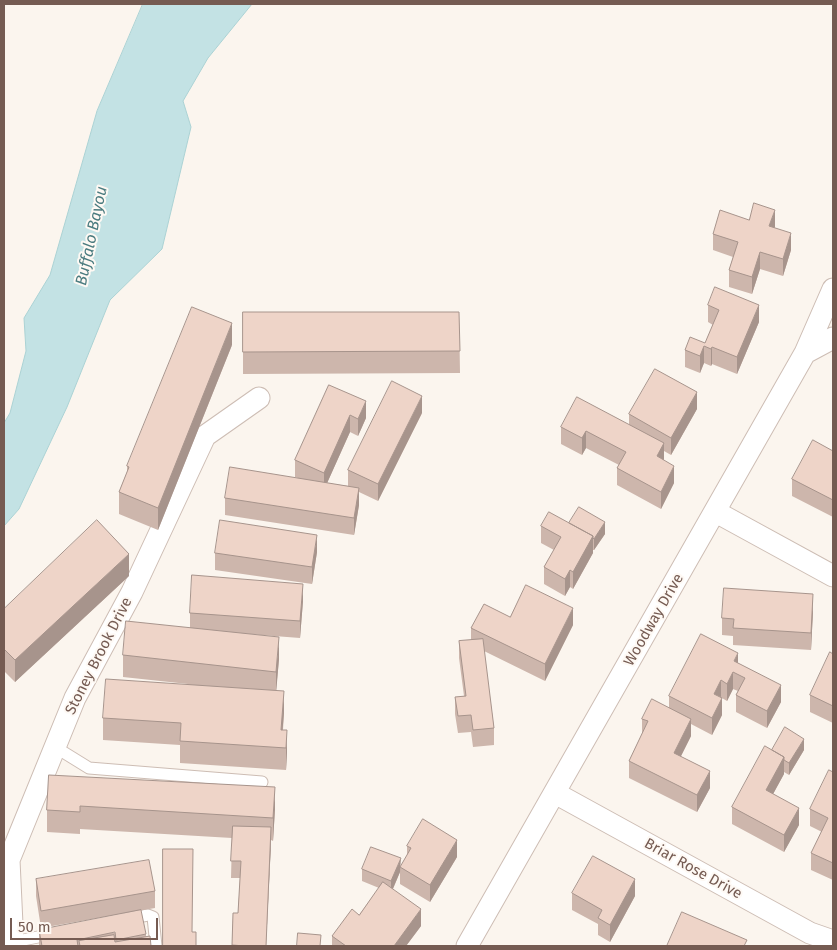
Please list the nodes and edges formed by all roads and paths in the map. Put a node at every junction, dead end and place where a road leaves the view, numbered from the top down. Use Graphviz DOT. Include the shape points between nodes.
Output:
graph roads {
  1 [pos="833,292"];
  2 [pos="833,338"];
  3 [pos="805,354"];
  4 [pos="259,398"];
  5 [pos="716,512"];
  6 [pos="833,576"];
  7 [pos="56,747"];
  8 [pos="262,782"];
  9 [pos="555,793"];
  10 [pos="119,921"];
  11 [pos="61,932"];
  12 [pos="833,941"];
  13 [pos="13,944"];
  14 [pos="156,946"];
  15 [pos="467,946"];
  1 -- 3 [label="street, Woodway Drive"];
  2 -- 3 [label="street"];
  3 -- 5 [label="street, Woodway Drive"];
  4 -- 7 [label="street, Stoney Brook Drive" via="205,436 132,592 76,698"];
  5 -- 6 [label="street"];
  5 -- 9 [label="street, Woodway Drive"];
  7 -- 8 [label="lane" via="89,768"];
  7 -- 13 [label="street, Stoney Brook Drive" via="9,860"];
  9 -- 12 [label="street, Briar Rose Drive" via="810,933"];
  9 -- 15 [label="street, Woodway Drive"];
  10 -- 14 [label="lane" via="148,915 153,917"];
  11 -- 13 [label="lane"];
}
